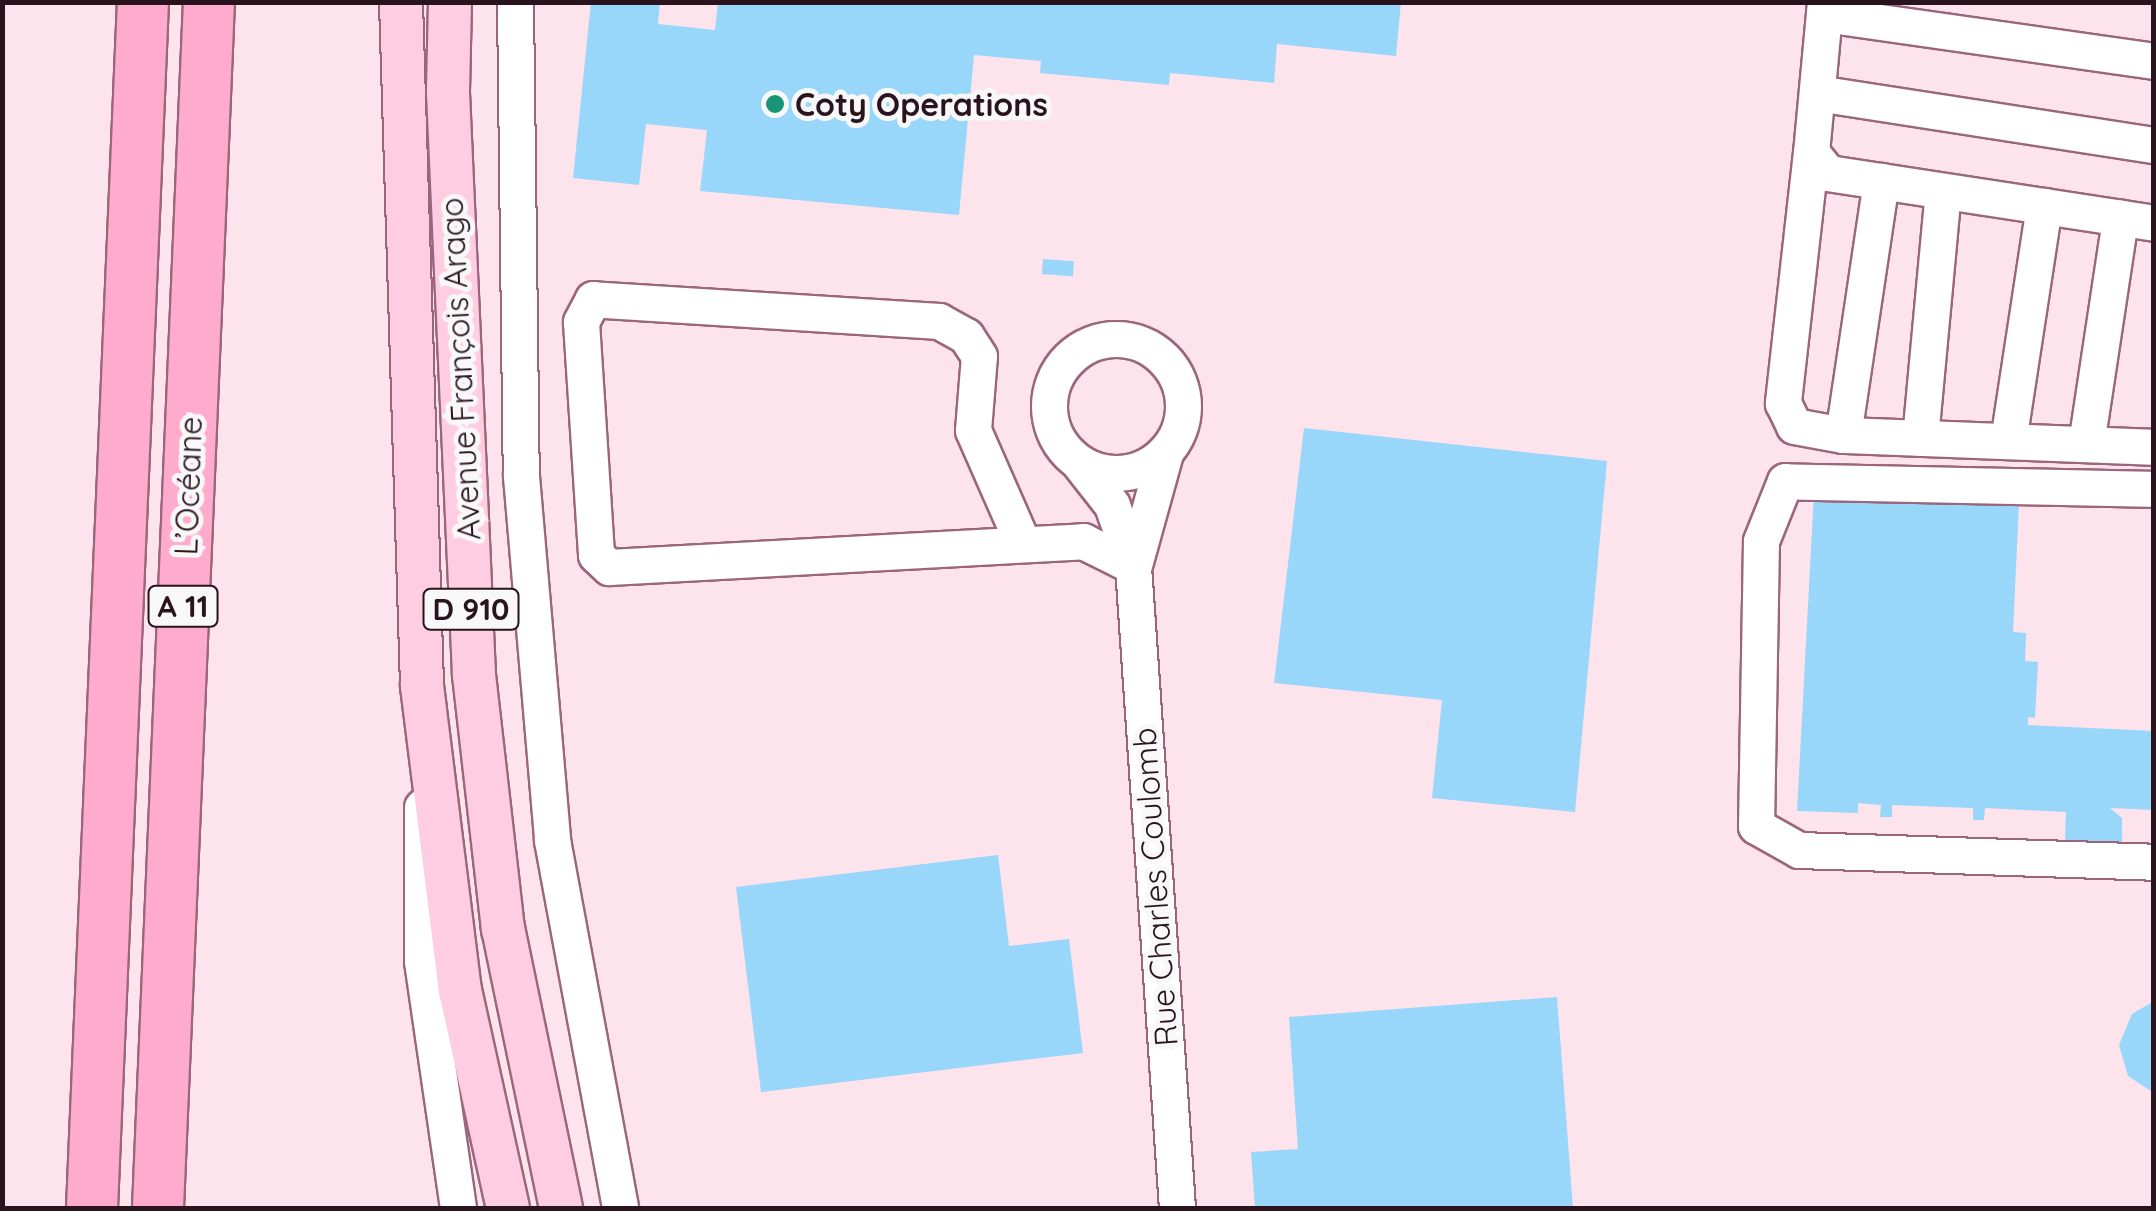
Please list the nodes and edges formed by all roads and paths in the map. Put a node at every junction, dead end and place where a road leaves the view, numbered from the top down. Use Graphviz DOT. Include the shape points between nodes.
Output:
graph roads {
  1 [pos="143,2"];
  2 [pos="208,2"];
  3 [pos="401,2"];
  4 [pos="450,2"];
  5 [pos="514,2"];
  6 [pos="1824,8"];
  7 [pos="2154,60"];
  8 [pos="1817,93"];
  9 [pos="2154,145"];
  10 [pos="1811,152"];
  11 [pos="1881,181"];
  12 [pos="1944,191"];
  13 [pos="2044,206"];
  14 [pos="2137,221"];
  15 [pos="1843,435"];
  16 [pos="1920,438"];
  17 [pos="2008,441"];
  18 [pos="2086,444"];
  19 [pos="2154,447"];
  20 [pos="1165,453"];
  21 [pos="1079,463"];
  22 [pos="2154,489"];
  23 [pos="1022,544"];
  24 [pos="1133,566"];
  25 [pos="422,686"];
  26 [pos="2154,862"];
  27 [pos="92,1208"];
  28 [pos="158,1208"];
  29 [pos="458,1208"];
  30 [pos="508,1208"];
  31 [pos="561,1208"];
  32 [pos="620,1208"];
  33 [pos="1177,1208"];
  1 -- 27 [label="highway, L’Océane / A 11"];
  2 -- 28 [label="highway, L’Océane / A 11"];
  3 -- 25 [label="main road, Avenue François Arago / D 910"];
  4 -- 31 [label="main road, Avenue François Arago / D 910" via="448,93 474,675 503,928"];
  5 -- 32 [label="street" via="521,476 550,820"];
  6 -- 7 [label="street"];
  6 -- 8 [label="street"];
  8 -- 9 [label="street"];
  8 -- 10 [label="street"];
  10 -- 11 [label="street" via="1828,173"];
  10 -- 15 [label="street" via="1783,403 1794,426"];
  11 -- 12 [label="street"];
  11 -- 15 [label="street"];
  12 -- 13 [label="street"];
  12 -- 16 [label="street"];
  13 -- 14 [label="street"];
  13 -- 17 [label="street"];
  14 -- 18 [label="street"];
  15 -- 16 [label="street"];
  16 -- 17 [label="street"];
  17 -- 18 [label="street"];
  18 -- 19 [label="street"];
  20 -- 21 [label="street" via="1119,474"];
  20 -- 21 [label="street, Rue Charles Coulomb" via="1179,432 1181,386 1156,351 1118,338 1078,351 1055,377 1051,423"];
  20 -- 24 [label="street, Rue Charles Coulomb"];
  21 -- 24 [label="street, Rue Charles Coulomb" via="1112,505"];
  22 -- 26 [label="street" via="1784,481 1761,541 1756,826 1799,850"];
  23 -- 23 [label="street" via="973,430 979,356 966,336 939,321 592,299 580,322 596,556 609,566"];
  23 -- 24 [label="street" via="1083,542"];
  24 -- 33 [label="street, Rue Charles Coulomb"];
  25 -- 29 [label="street" via="422,961"];
  25 -- 30 [label="main road, Avenue François Arago / D 910" via="460,990"];
}
